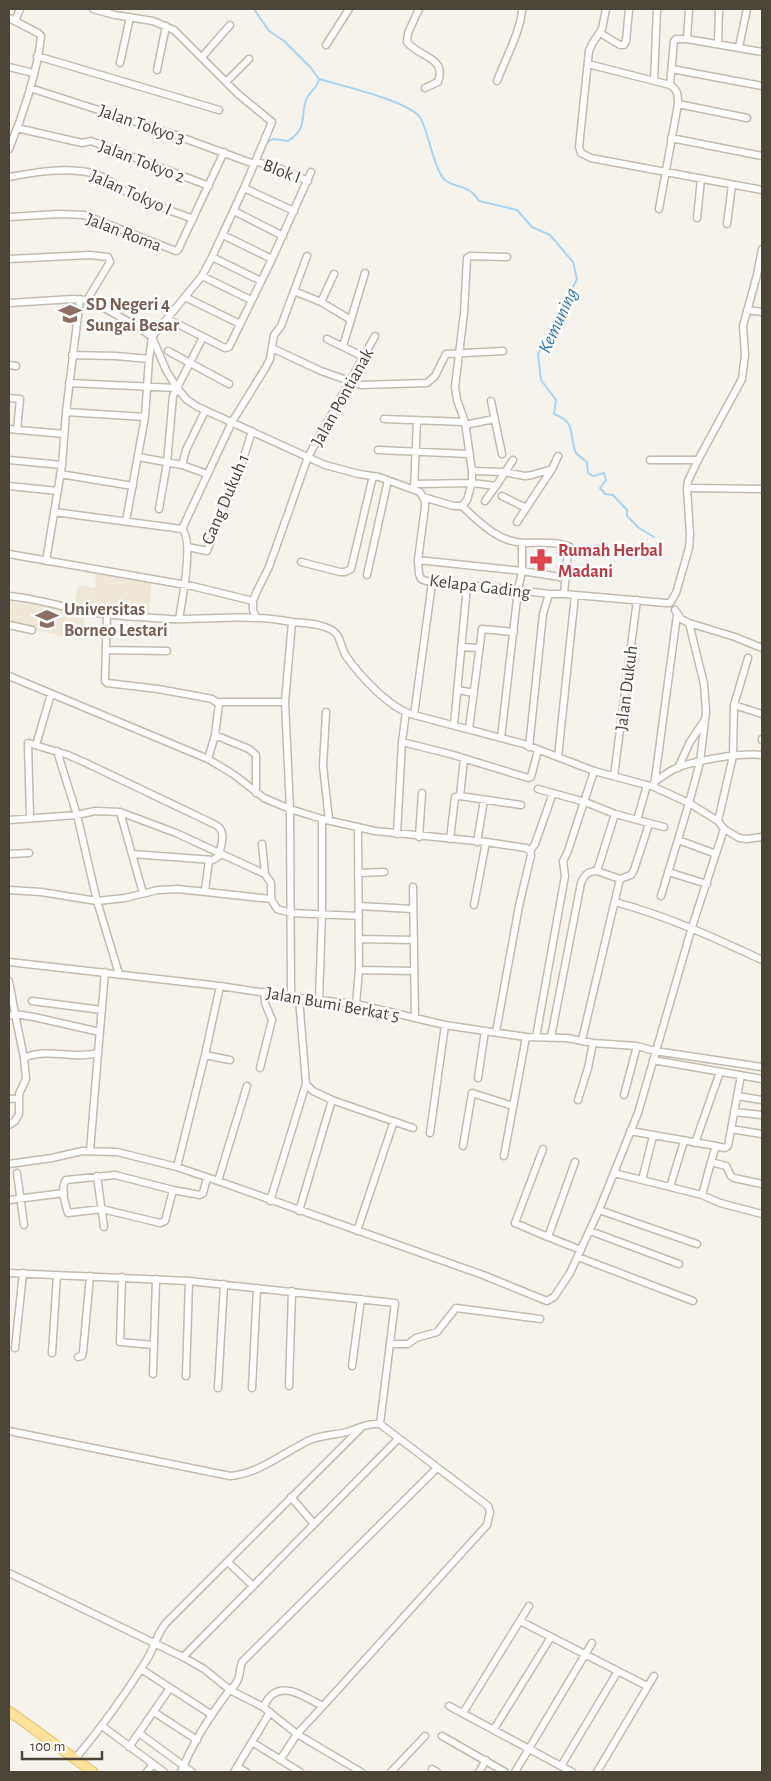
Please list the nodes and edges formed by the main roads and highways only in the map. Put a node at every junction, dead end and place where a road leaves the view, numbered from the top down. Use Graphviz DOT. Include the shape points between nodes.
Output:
graph roads {
  1 [pos="9,1711"];
  2 [pos="93,1772"];
  1 -- 2 [label="main road"];
}
